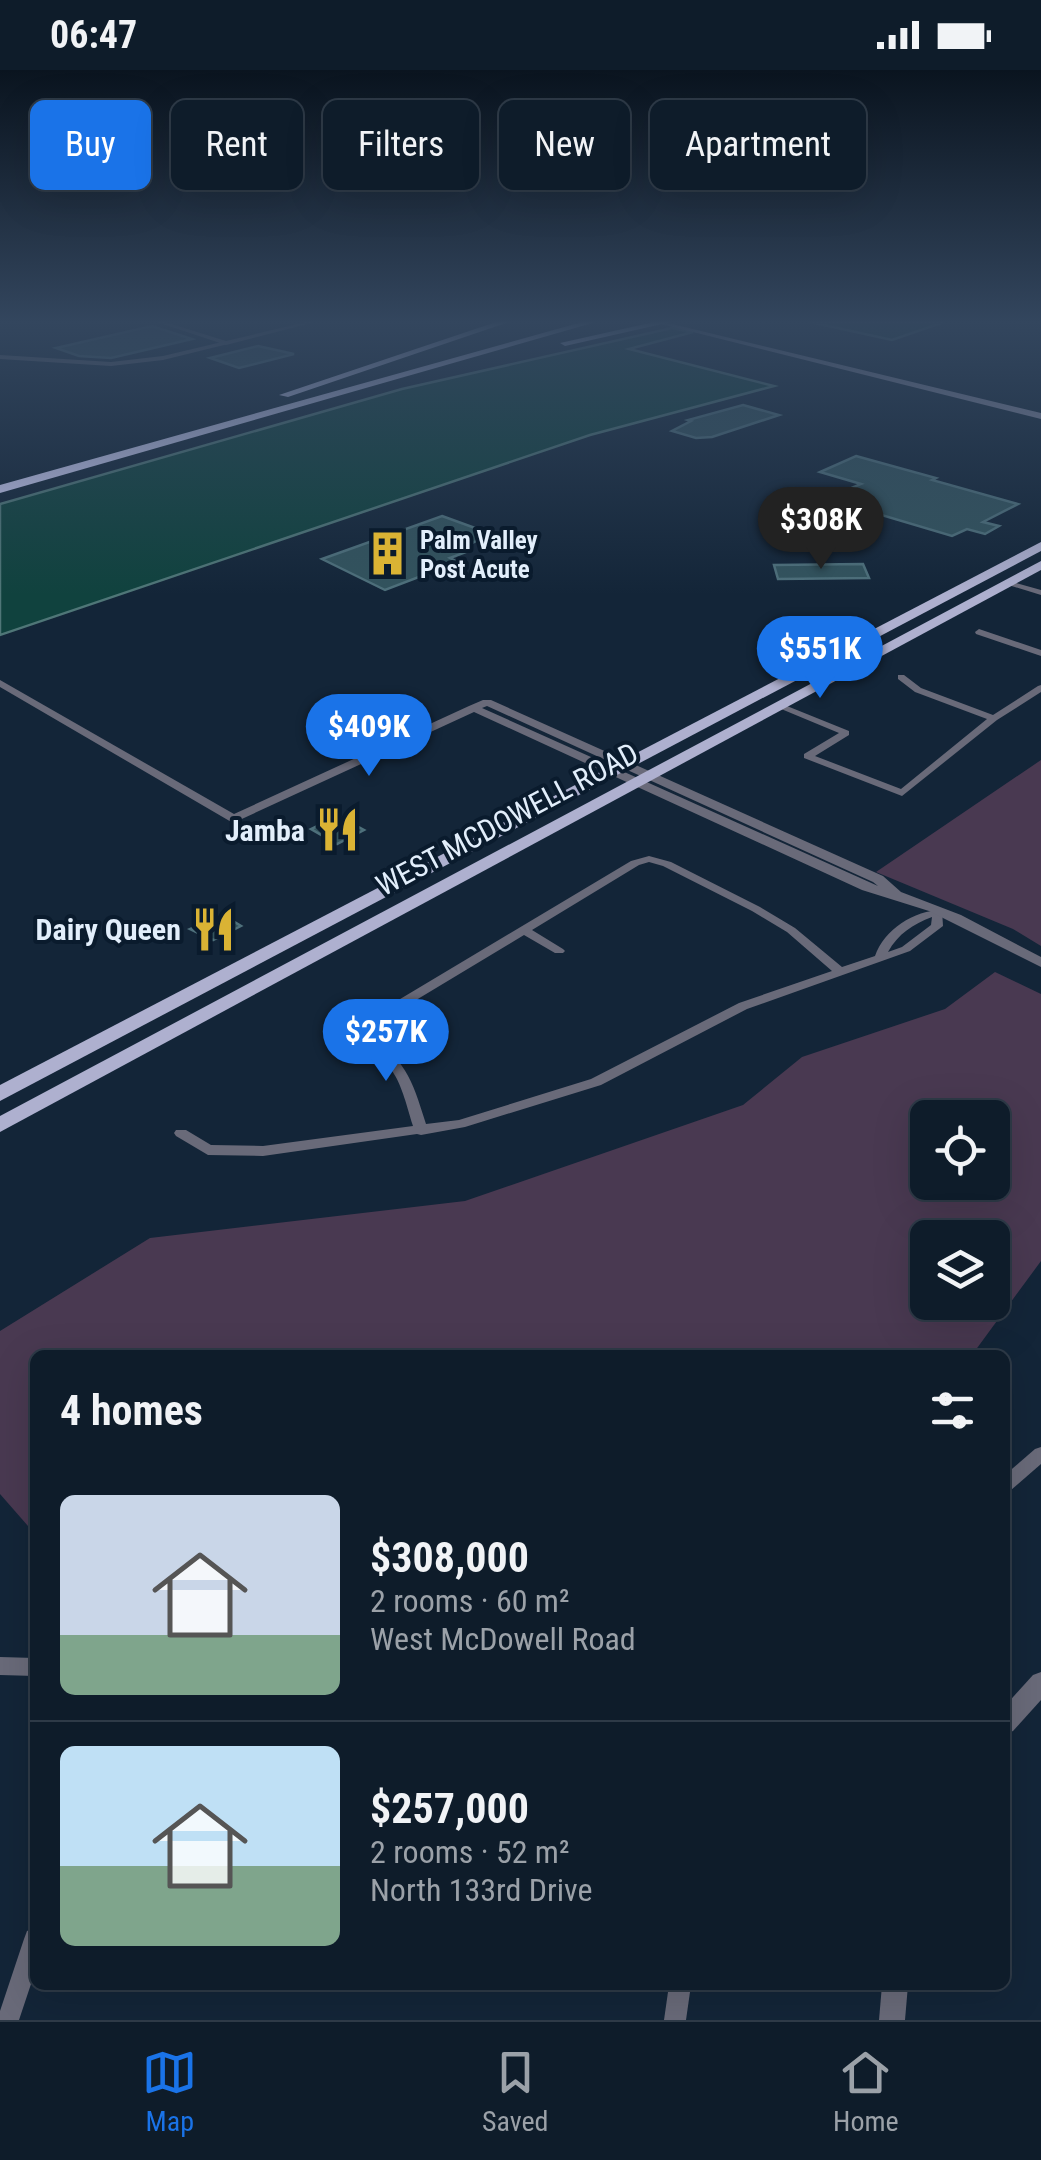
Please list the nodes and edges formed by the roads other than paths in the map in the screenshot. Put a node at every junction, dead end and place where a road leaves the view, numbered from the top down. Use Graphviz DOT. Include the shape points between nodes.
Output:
graph roads {
  1 [pos="223,413"];
  2 [pos="233,413"];
  3 [pos="271,413"];
  4 [pos="0,477"];
  5 [pos="0,489"];
  6 [pos="1041,546"];
  7 [pos="1041,564"];
  8 [pos="1008,582"];
  9 [pos="1041,592"];
  10 [pos="980,632"];
  11 [pos="1041,653"];
  12 [pos="900,677"];
  13 [pos="0,683"];
  14 [pos="1041,688"];
  15 [pos="779,706"];
  16 [pos="473,708"];
  17 [pos="994,718"];
  18 [pos="620,768"];
  19 [pos="644,779"];
  20 [pos="938,912"];
  21 [pos="526,931"];
  22 [pos="559,951"];
  23 [pos="1041,962"];
  24 [pos="842,973"];
  25 [pos="42,1072"];
  26 [pos="64,1090"];
  27 [pos="0,1094"];
  28 [pos="0,1124"];
  29 [pos="421,1131"];
  30 [pos="181,1133"];
  31 [pos="1041,1454"];
  32 [pos="1010,1480"];
  33 [pos="0,1666"];
  34 [pos="30,1667"];
  35 [pos="1041,1683"];
  36 [pos="1010,1717"];
  37 [pos="30,1954"];
  38 [pos="679,1990"];
  39 [pos="895,1990"];
  40 [pos="8,2020"];
  41 [pos="675,2020"];
  42 [pos="892,2020"];
  1 -- 4 [label="highway"];
  2 -- 4 [label="highway"];
  3 -- 5 [label="highway"];
  6 -- 18 [label="main road, WEST MCDOWELL ROAD"];
  7 -- 8 [label="main road, WEST MCDOWELL ROAD"];
  8 -- 9 [label="street"];
  8 -- 15 [label="main road, WEST MCDOWELL ROAD"];
  10 -- 11 [label="street"];
  12 -- 17 [label="street"];
  13 -- 16 [label="street" via="233,819"];
  14 -- 17 [label="street"];
  15 -- 17 [label="street" via="846,733 807,756 902,792"];
  15 -- 19 [label="main road, WEST MCDOWELL ROAD"];
  16 -- 18 [label="street"];
  16 -- 18 [label="street" via="487,702"];
  18 -- 19 [label="street"];
  18 -- 25 [label="main road, WEST MCDOWELL ROAD"];
  19 -- 20 [label="street" via="867,887"];
  19 -- 26 [label="main road, WEST MCDOWELL ROAD"];
  20 -- 23 [label="street"];
  20 -- 24 [label="street" via="934,929 906,948"];
  21 -- 22 [label="street"];
  21 -- 24 [label="street" via="649,858 776,920"];
  21 -- 29 [label="street" via="354,1032 392,1056 405,1074"];
  24 -- 29 [label="street" via="742,1006 596,1082"];
  25 -- 26 [label="main road"];
  25 -- 27 [label="main road, WEST MCDOWELL ROAD"];
  26 -- 28 [label="main road, WEST MCDOWELL ROAD"];
  29 -- 30 [label="street" via="263,1151 208,1150"];
  31 -- 32 [label="street"];
  33 -- 34 [label="street"];
  35 -- 36 [label="street"];
  37 -- 40 [label="street"];
  38 -- 41 [label="street"];
  39 -- 42 [label="street"];
}
